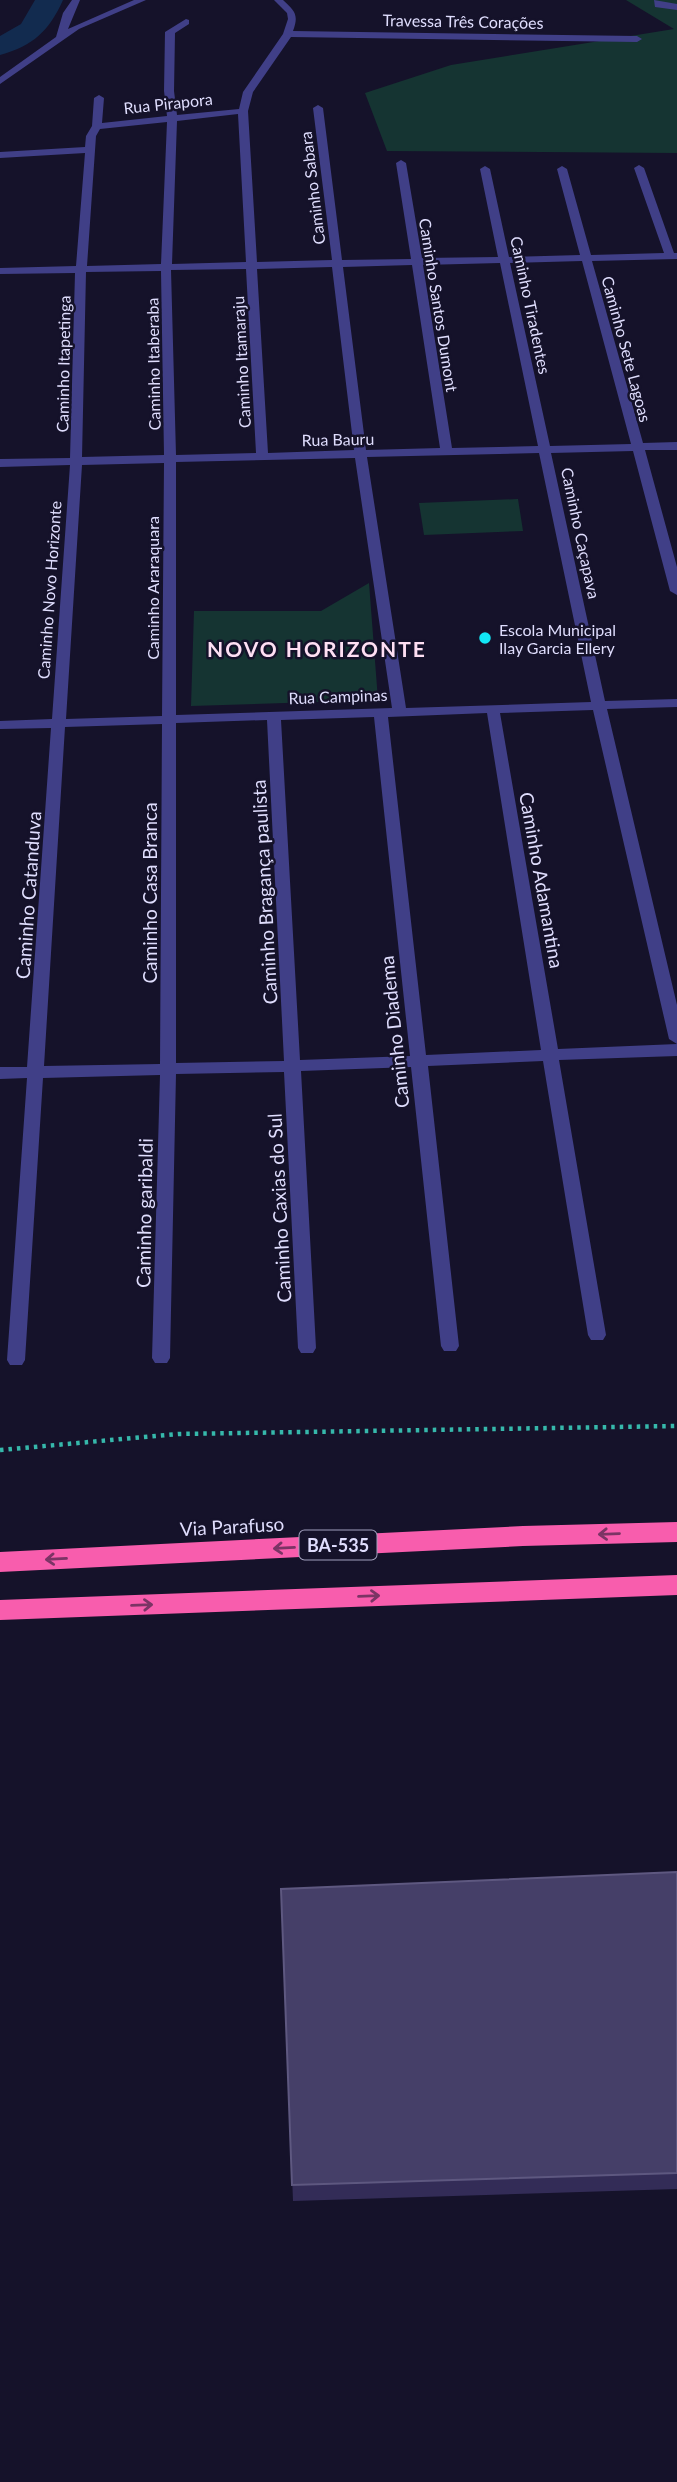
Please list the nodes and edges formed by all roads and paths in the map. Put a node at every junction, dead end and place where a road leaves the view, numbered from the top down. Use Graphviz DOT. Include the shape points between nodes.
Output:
graph roads {
  1 [pos="76,0"];
  2 [pos="142,0"];
  3 [pos="278,0"];
  4 [pos="658,0"];
  5 [pos="677,7"];
  6 [pos="186,22"];
  7 [pos="288,34"];
  8 [pos="60,38"];
  9 [pos="637,39"];
  10 [pos="2,78"];
  11 [pos="99,99"];
  12 [pos="318,108"];
  13 [pos="243,111"];
  14 [pos="172,118"];
  15 [pos="97,127"];
  16 [pos="92,150"];
  17 [pos="0,155"];
  18 [pos="401,163"];
  19 [pos="485,169"];
  20 [pos="562,169"];
  21 [pos="639,169"];
  22 [pos="674,256"];
  23 [pos="586,258"];
  24 [pos="505,261"];
  25 [pos="416,262"];
  26 [pos="336,264"];
  27 [pos="252,266"];
  28 [pos="166,268"];
  29 [pos="81,269"];
  30 [pos="0,271"];
  31 [pos="677,446"];
  32 [pos="637,447"];
  33 [pos="546,448"];
  34 [pos="447,452"];
  35 [pos="360,455"];
  36 [pos="262,456"];
  37 [pos="170,458"];
  38 [pos="76,460"];
  39 [pos="0,463"];
  40 [pos="677,591"];
  41 [pos="677,703"];
  42 [pos="599,706"];
  43 [pos="493,710"];
  44 [pos="400,712"];
  45 [pos="381,713"];
  46 [pos="274,715"];
  47 [pos="169,719"];
  48 [pos="58,722"];
  49 [pos="0,725"];
  50 [pos="677,1038"];
  51 [pos="677,1050"];
  52 [pos="552,1056"];
  53 [pos="418,1061"];
  54 [pos="293,1066"];
  55 [pos="168,1068"];
  56 [pos="36,1071"];
  57 [pos="0,1073"];
  58 [pos="597,1335"];
  59 [pos="450,1346"];
  60 [pos="307,1348"];
  61 [pos="161,1358"];
  62 [pos="16,1360"];
  63 [pos="677,1426"];
  64 [pos="0,1450"];
  65 [pos="677,1532"];
  66 [pos="0,1562"];
  67 [pos="677,1585"];
  68 [pos="0,1610"];
  1 -- 8 [label="street"];
  2 -- 8 [label="street" via="101,15"];
  3 -- 7 [label="street" via="291,12"];
  4 -- 5 [label="street" via="658,5"];
  6 -- 14 [label="street, Caminho Itaberaba" via="170,32"];
  7 -- 9 [label="street, Travessa Três Corações"];
  7 -- 13 [label="street" via="248,92"];
  8 -- 10 [label="street"];
  11 -- 15 [label="street, Caminho Itapetinga"];
  12 -- 26 [label="street, Caminho Sabara"];
  13 -- 14 [label="street, Rua Pirapora"];
  13 -- 27 [label="street, Caminho Itamaraju"];
  14 -- 15 [label="street, Rua Pirapora"];
  14 -- 28 [label="street, Caminho Itaberaba"];
  15 -- 16 [label="street, Caminho Itapetinga" via="91,136"];
  16 -- 17 [label="street"];
  16 -- 29 [label="street, Caminho Itapetinga"];
  18 -- 25 [label="street, Caminho Santos Dumont"];
  19 -- 24 [label="street, Caminho Tiradentes"];
  20 -- 23 [label="street, Caminho Sete Lagoas"];
  21 -- 22 [label="street"];
  22 -- 23 [label="street"];
  23 -- 24 [label="street"];
  23 -- 32 [label="street, Caminho Sete Lagoas"];
  24 -- 25 [label="street"];
  24 -- 33 [label="street, Caminho Tiradentes"];
  25 -- 26 [label="street"];
  25 -- 34 [label="street, Caminho Santos Dumont"];
  26 -- 27 [label="street"];
  26 -- 35 [label="street, Caminho Sabara"];
  27 -- 28 [label="street"];
  27 -- 36 [label="street, Caminho Itamaraju"];
  28 -- 29 [label="street"];
  28 -- 37 [label="street, Caminho Itaberaba"];
  29 -- 30 [label="street"];
  29 -- 38 [label="street, Caminho Itapetinga"];
  31 -- 32 [label="street, Rua Bauru"];
  32 -- 33 [label="street, Rua Bauru"];
  32 -- 40 [label="street, Caminho Sete Lagoas"];
  33 -- 34 [label="street, Rua Bauru"];
  33 -- 42 [label="street, Caminho Caçapava"];
  34 -- 35 [label="street, Rua Bauru"];
  35 -- 36 [label="street, Rua Bauru"];
  35 -- 44 [label="street, Caminho Sabara"];
  36 -- 37 [label="street, Rua Bauru"];
  37 -- 38 [label="street, Rua Bauru"];
  37 -- 47 [label="street, Caminho Araraquara"];
  38 -- 39 [label="street, Rua Bauru"];
  38 -- 48 [label="street, Caminho Novo Horizonte"];
  41 -- 42 [label="street, Rua Campinas"];
  42 -- 43 [label="street, Rua Campinas"];
  42 -- 50 [label="street, Caminho Caçapava"];
  43 -- 44 [label="street, Rua Campinas"];
  43 -- 52 [label="street, Caminho Adamantina"];
  44 -- 45 [label="street, Rua Campinas"];
  45 -- 46 [label="street, Rua Campinas"];
  45 -- 53 [label="street, Caminho Diadema"];
  46 -- 47 [label="street, Rua Campinas"];
  46 -- 54 [label="street, Caminho Bragança paulista"];
  47 -- 48 [label="street, Rua Campinas"];
  47 -- 55 [label="street, Caminho Casa Branca"];
  48 -- 49 [label="street, Rua Campinas"];
  48 -- 56 [label="street, Caminho Catanduva"];
  51 -- 52 [label="street"];
  52 -- 53 [label="street"];
  52 -- 58 [label="street, Caminho Adamantina"];
  53 -- 54 [label="street"];
  53 -- 59 [label="street, Caminho Diadema"];
  54 -- 55 [label="street"];
  54 -- 60 [label="street, Caminho Caxias do Sul"];
  55 -- 56 [label="street"];
  55 -- 61 [label="street, Caminho garibaldi"];
  56 -- 57 [label="street"];
  56 -- 62 [label="street, Caminho Catanduva"];
  63 -- 64 [label="path" via="178,1434"];
  65 -- 66 [label="highway, Via Parafuso / BA-535, one-way"];
  68 -- 67 [label="highway, one-way"];
}
